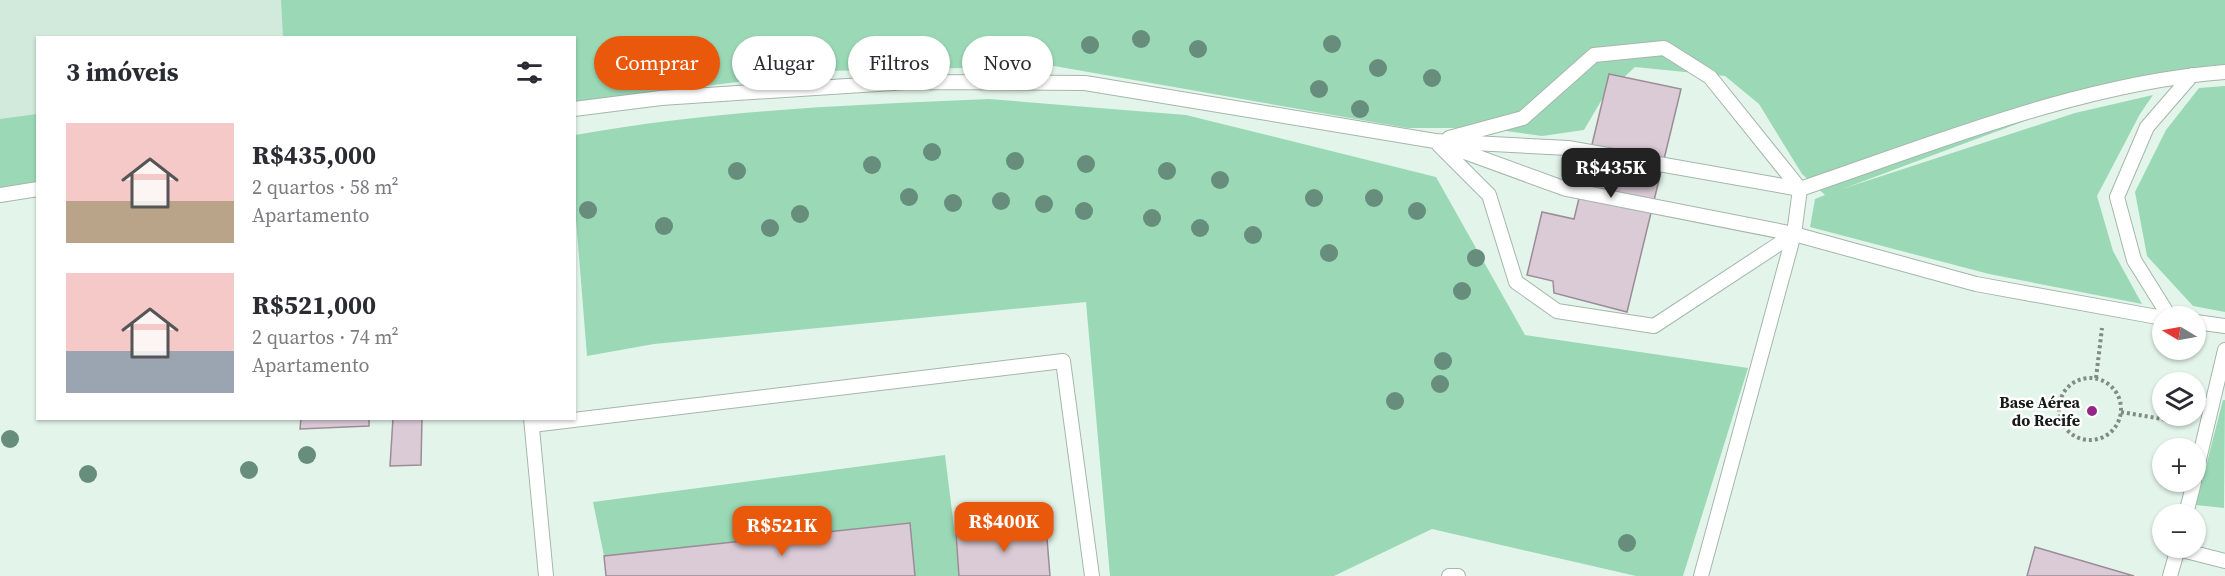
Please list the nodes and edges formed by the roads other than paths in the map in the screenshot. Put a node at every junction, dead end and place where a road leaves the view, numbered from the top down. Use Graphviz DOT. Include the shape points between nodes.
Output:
graph roads {
  1 [pos="2225,72"];
  2 [pos="2192,75"];
  3 [pos="576,109"];
  4 [pos="1435,141"];
  5 [pos="36,189"];
  6 [pos="1800,189"];
  7 [pos="0,195"];
  8 [pos="1794,234"];
  9 [pos="2163,306"];
  10 [pos="2152,316"];
  11 [pos="2206,323"];
  12 [pos="2225,326"];
  13 [pos="2225,350"];
  14 [pos="576,417"];
  15 [pos="549,420"];
  16 [pos="532,422"];
  17 [pos="2204,438"];
  18 [pos="2206,556"];
  19 [pos="2175,558"];
  20 [pos="2225,561"];
  21 [pos="546,576"];
  22 [pos="1092,576"];
  23 [pos="1449,576"];
  24 [pos="1458,576"];
  25 [pos="1701,576"];
  26 [pos="2170,576"];
  1 -- 2 [label="lane"];
  2 -- 6 [label="lane" via="2082,97"];
  2 -- 9 [label="lane" via="2147,127 2116,197 2134,260"];
  3 -- 4 [label="lane" via="661,98 909,82 1085,83"];
  4 -- 6 [label="lane" via="1568,148"];
  4 -- 6 [label="lane" via="1523,118 1594,55 1664,48 1710,77"];
  4 -- 8 [label="lane" via="1566,189"];
  4 -- 8 [label="lane" via="1488,195 1516,282 1557,310 1654,326"];
  5 -- 7 [label="lane"];
  6 -- 8 [label="lane"];
  8 -- 10 [label="lane" via="1976,284"];
  8 -- 25 [label="lane"];
  11 -- 12 [label="lane"];
  13 -- 17 [label="lane"];
  14 -- 22 [label="lane" via="1063,361"];
  15 -- 16 [label="lane"];
  16 -- 21 [label="lane"];
  18 -- 20 [label="lane"];
  19 -- 26 [label="lane"];
  23 -- 24 [label="lane"];
}
